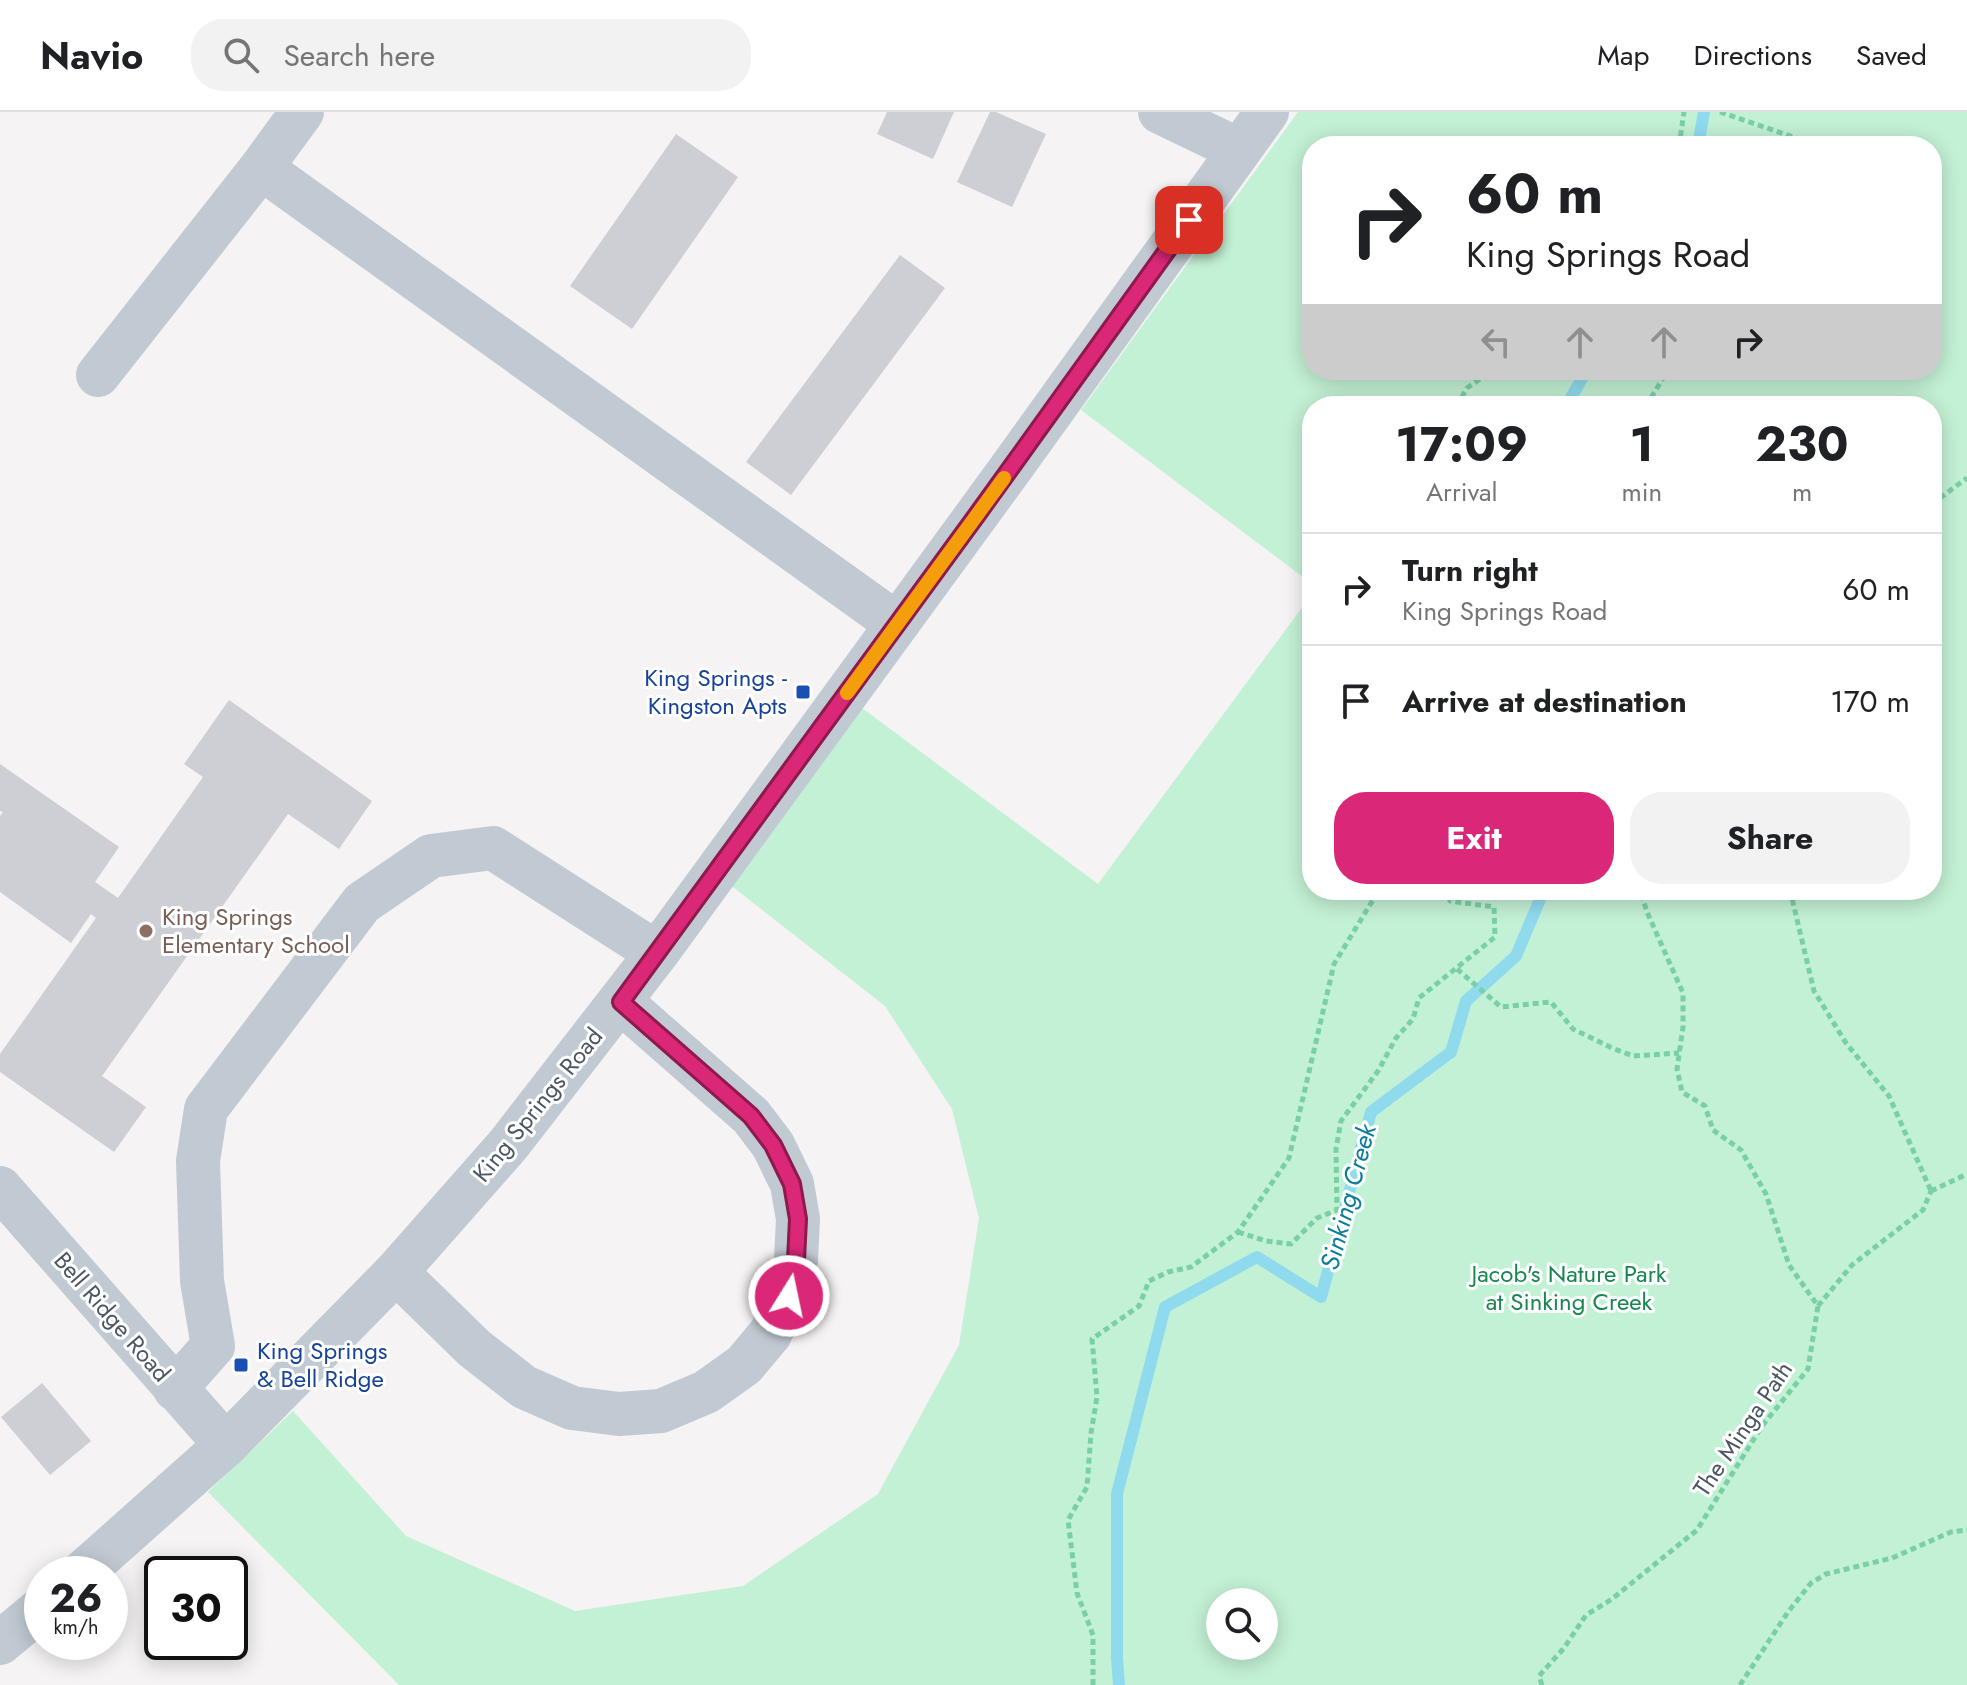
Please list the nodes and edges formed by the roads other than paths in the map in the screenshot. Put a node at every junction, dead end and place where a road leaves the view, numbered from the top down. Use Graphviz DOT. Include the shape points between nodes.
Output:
graph roads {
  1 [pos="302,112"];
  2 [pos="1160,112"];
  3 [pos="1267,112"];
  4 [pos="1239,150"];
  5 [pos="261,168"];
  6 [pos="98,375"];
  7 [pos="897,624"];
  8 [pos="657,953"];
  9 [pos="621,1002"];
  10 [pos="0,1188"];
  11 [pos="396,1272"];
  12 [pos="175,1389"];
  13 [pos="226,1445"];
  14 [pos="101,1556"];
  15 [pos="24,1623"];
  16 [pos="0,1643"];
  1 -- 5 [label="street"];
  2 -- 4 [label="street"];
  3 -- 4 [label="street, King Springs Road"];
  4 -- 7 [label="street, King Springs Road"];
  5 -- 6 [label="street"];
  5 -- 7 [label="street"];
  7 -- 8 [label="street, King Springs Road"];
  8 -- 9 [label="street, King Springs Road"];
  8 -- 12 [label="street" via="493,848 431,856 362,903 206,1109 198,1161 202,1281 213,1346"];
  9 -- 11 [label="street, King Springs Road" via="508,1145"];
  9 -- 11 [label="street" via="751,1116 792,1184 798,1219 794,1272 789,1296 761,1345 744,1365 706,1392 661,1411 619,1414 572,1408 524,1387 474,1348"];
  10 -- 12 [label="street, Bell Ridge Road"];
  11 -- 13 [label="street, King Springs Road"];
  12 -- 13 [label="street, Bell Ridge Road"];
  13 -- 14 [label="street, King Springs Road"];
  15 -- 16 [label="street"];
}
